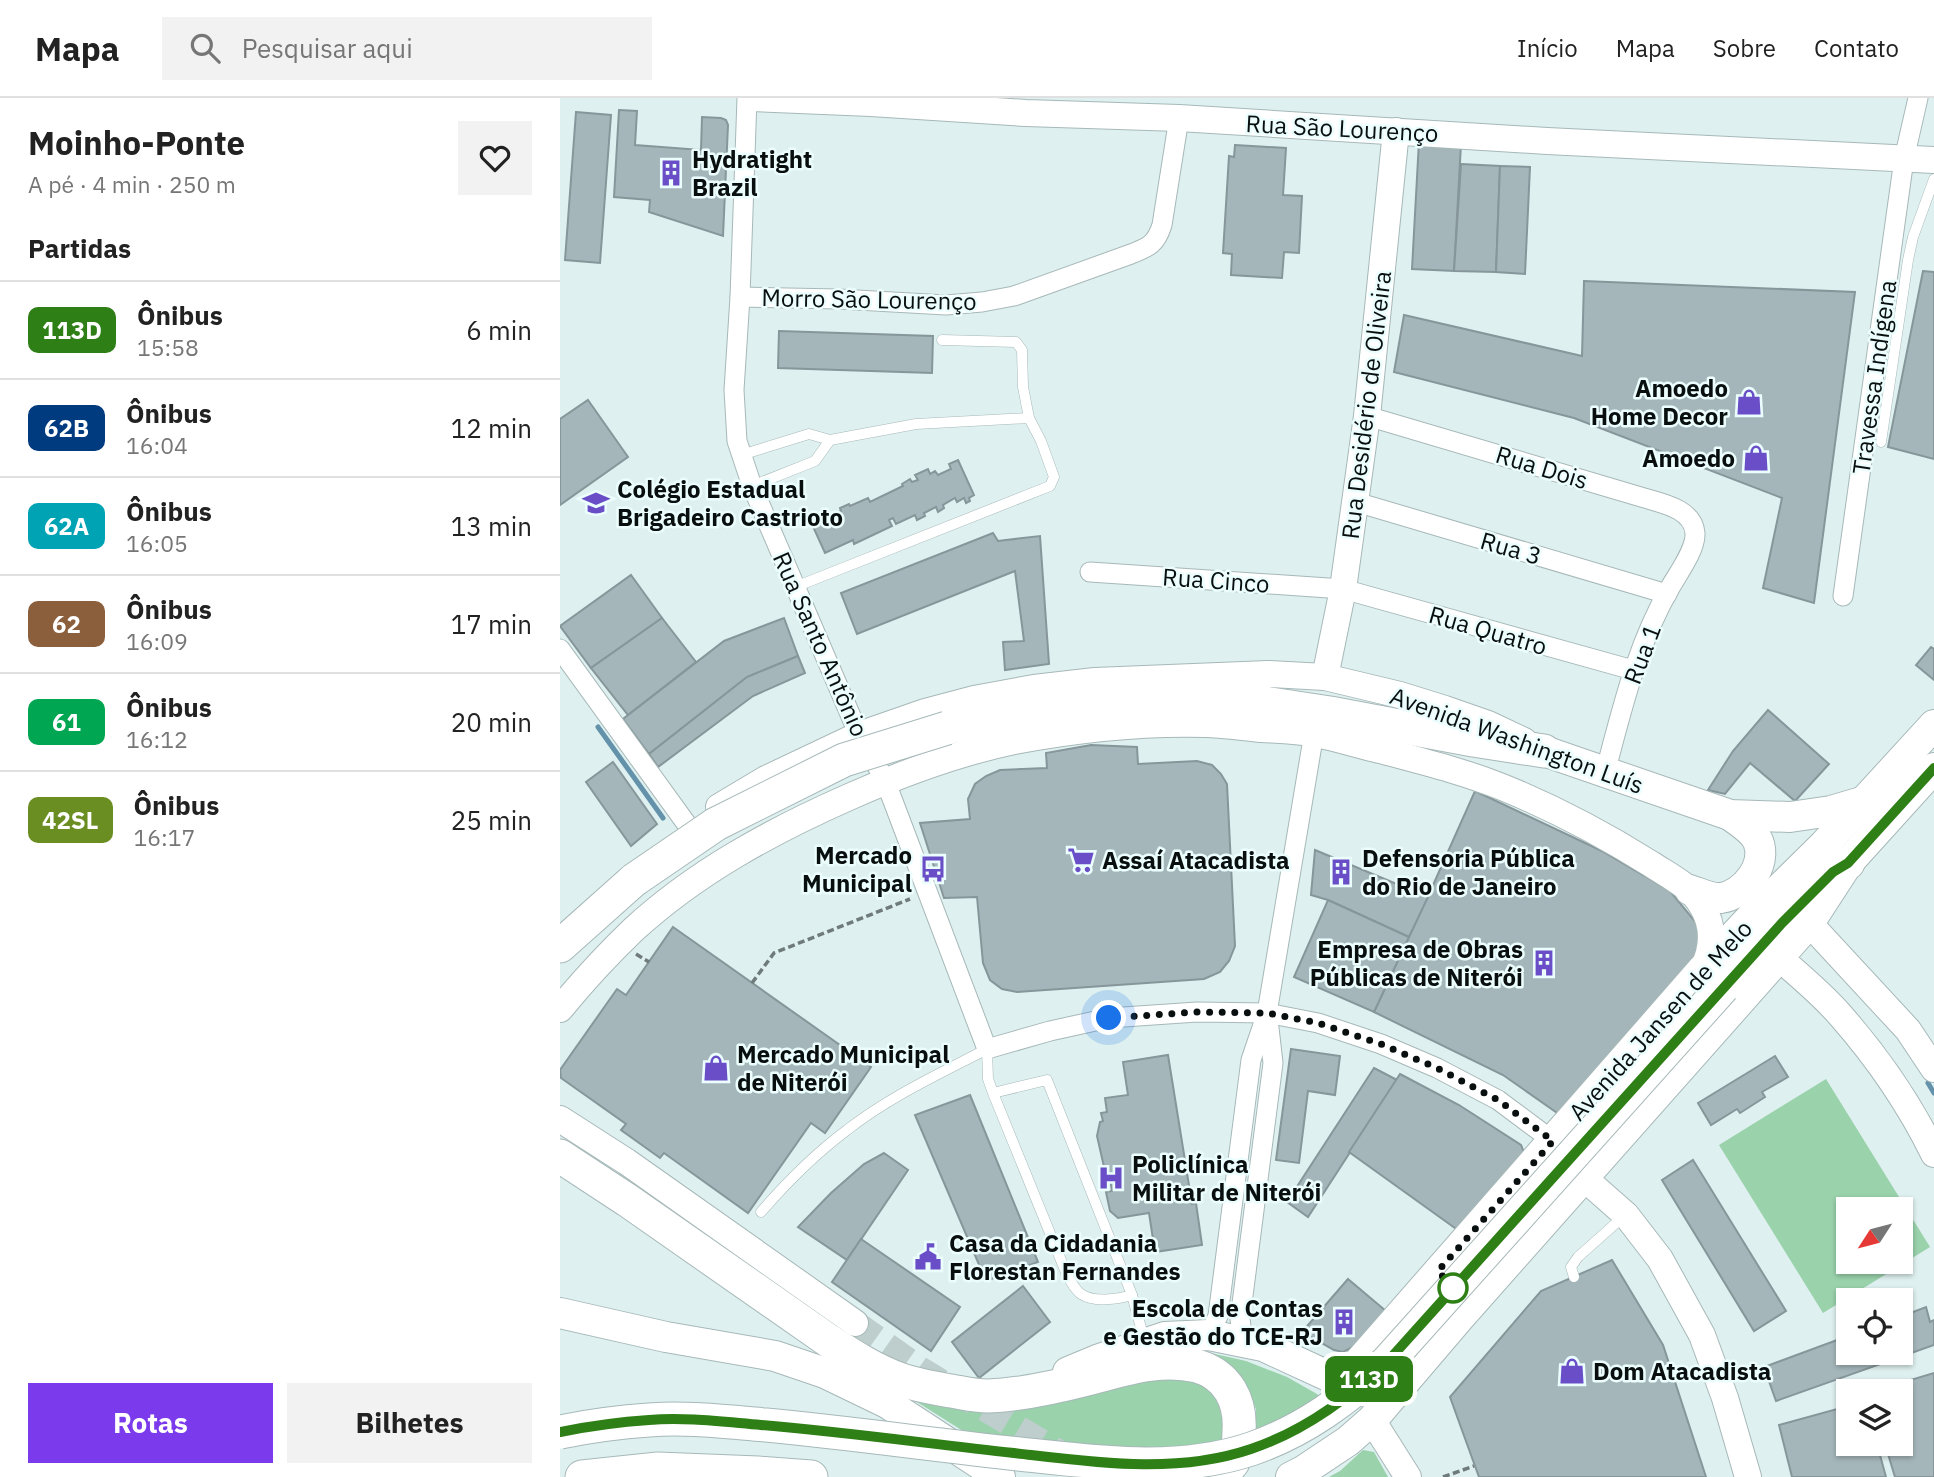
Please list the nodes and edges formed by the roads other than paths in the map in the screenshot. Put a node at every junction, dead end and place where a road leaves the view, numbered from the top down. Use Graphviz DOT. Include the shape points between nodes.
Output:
graph roads {
  1 [pos="749,98"];
  2 [pos="1918,98"];
  3 [pos="1179,118"];
  4 [pos="1396,131"];
  5 [pos="1904,159"];
  6 [pos="1934,160"];
  7 [pos="1934,179"];
  8 [pos="740,297"];
  9 [pos="942,340"];
  10 [pos="1367,416"];
  11 [pos="1029,418"];
  12 [pos="830,440"];
  13 [pos="1881,442"];
  14 [pos="741,455"];
  15 [pos="752,486"];
  16 [pos="1356,502"];
  17 [pos="1694,542"];
  18 [pos="1090,572"];
  19 [pos="795,587"];
  20 [pos="1343,589"];
  21 [pos="1667,594"];
  22 [pos="1843,596"];
  23 [pos="560,649"];
  24 [pos="1633,670"];
  25 [pos="1325,677"];
  26 [pos="1934,725"];
  27 [pos="1314,733"];
  28 [pos="859,735"];
  29 [pos="1544,751"];
  30 [pos="1934,768"];
  31 [pos="1605,773"];
  32 [pos="885,780"];
  33 [pos="1865,800"];
  34 [pos="1730,815"];
  35 [pos="688,826"];
  36 [pos="1848,863"];
  37 [pos="1690,890"];
  38 [pos="1809,923"];
  39 [pos="560,928"];
  40 [pos="560,946"];
  41 [pos="1779,957"];
  42 [pos="1713,978"];
  43 [pos="560,1009"];
  44 [pos="1267,1013"];
  45 [pos="987,1049"];
  46 [pos="1934,1069"];
  47 [pos="993,1093"];
  48 [pos="560,1119"];
  49 [pos="1553,1141"];
  50 [pos="1934,1154"];
  51 [pos="560,1157"];
  52 [pos="1584,1178"];
  53 [pos="761,1212"];
  54 [pos="1626,1215"];
  55 [pos="1574,1277"];
  56 [pos="1424,1287"];
  57 [pos="1132,1295"];
  58 [pos="560,1313"];
  59 [pos="1459,1318"];
  60 [pos="855,1323"];
  61 [pos="560,1330"];
  62 [pos="1209,1335"];
  63 [pos="666,1337"];
  64 [pos="1243,1340"];
  65 [pos="1144,1343"];
  66 [pos="1021,1392"];
  67 [pos="1372,1420"];
  68 [pos="560,1432"];
  69 [pos="582,1477"];
  70 [pos="811,1477"];
  71 [pos="1000,1477"];
  72 [pos="1211,1477"];
  73 [pos="1291,1477"];
  74 [pos="1408,1477"];
  75 [pos="1748,1477"];
  1 -- 3 [label="street, Rua São Lourenço"];
  1 -- 8 [label="street, Rua Santo Antônio"];
  2 -- 5 [label="street, Travessa Indígena"];
  3 -- 4 [label="street, Rua São Lourenço"];
  3 -- 8 [label="street, Morro São Lourenço" via="1158,238 1131,254 1014,296 982,302 946,305"];
  4 -- 5 [label="street, Rua São Lourenço"];
  4 -- 10 [label="street, Rua Desidério de Oliveira"];
  5 -- 6 [label="street, Rua São Lourenço"];
  5 -- 22 [label="street, Travessa Indígena"];
  7 -- 13 [label="lane" via="1911,248"];
  8 -- 14 [label="street, Rua Santo Antônio" via="734,390"];
  9 -- 11 [label="lane" via="1016,342 1022,350"];
  10 -- 16 [label="street, Rua Desidério de Oliveira"];
  10 -- 17 [label="street, Rua Dois" via="1676,509 1691,519"];
  11 -- 12 [label="lane" via="916,424"];
  11 -- 19 [label="lane" via="1054,477 1050,486"];
  12 -- 14 [label="lane" via="809,434"];
  12 -- 15 [label="lane" via="815,461"];
  14 -- 15 [label="street, Rua Santo Antônio"];
  15 -- 19 [label="street, Rua Santo Antônio"];
  16 -- 20 [label="street, Rua Desidério de Oliveira"];
  16 -- 21 [label="street, Rua 3"];
  17 -- 21 [label="street, Rua 1"];
  18 -- 20 [label="street, Rua Cinco"];
  19 -- 28 [label="street, Rua Santo Antônio"];
  20 -- 24 [label="street, Rua Quatro"];
  20 -- 25 [label="street, Rua Desidério de Oliveira"];
  21 -- 24 [label="street, Rua 1"];
  23 -- 35 [label="street"];
  24 -- 31 [label="street, Rua 1"];
  25 -- 28 [label="street, Avenida Washington Luís" via="1191,676 1034,688 925,712"];
  25 -- 29 [label="street, Avenida Washington Luís" via="1445,709"];
  26 -- 33 [label="main road, Avenida Jansen de Melo"];
  27 -- 32 [label="street, Avenida Washington Luís" via="1209,724 1093,729 939,760"];
  27 -- 37 [label="street, Avenida Washington Luís" via="1499,786 1627,849"];
  27 -- 44 [label="street"];
  28 -- 32 [label="street, Rua Santo Antônio"];
  28 -- 35 [label="street, Avenida Washington Luís" via="766,779"];
  29 -- 31 [label="main road, Avenida Washington Luís"];
  29 -- 40 [label="highway, bridge" via="1330,712 1224,701 1091,704 1016,712 947,728 844,761 716,824 634,880"];
  30 -- 36 [label="main road, Avenida Jansen de Melo"];
  31 -- 34 [label="main road, Avenida Washington Luís"];
  32 -- 43 [label="street, Avenida Washington Luís" via="768,836 702,876 633,930"];
  32 -- 45 [label="street, Rua Santo Antônio"];
  33 -- 34 [label="main road, Avenida Washington Luís" via="1790,817"];
  33 -- 42 [label="main road, Avenida Jansen de Melo" via="1759,909"];
  34 -- 37 [label="main road" via="1758,841 1753,875 1734,895 1711,897"];
  35 -- 39 [label="street, Avenida Washington Luís" via="604,885"];
  36 -- 38 [label="main road, Avenida Jansen de Melo"];
  36 -- 42 [label="highway"];
  37 -- 42 [label="street, Avenida Washington Luís" via="1702,905 1713,934"];
  38 -- 41 [label="main road, Avenida Jansen de Melo"];
  38 -- 46 [label="street" via="1908,1030"];
  41 -- 50 [label="street" via="1849,1026 1881,1067"];
  41 -- 52 [label="main road, Avenida Jansen de Melo"];
  42 -- 49 [label="main road, Avenida Jansen de Melo"];
  42 -- 68 [label="highway, bridge" via="1388,1361 1322,1415 1250,1450 1160,1465 697,1420 652,1419"];
  44 -- 45 [label="street" via="1109,1018"];
  44 -- 49 [label="street" via="1318,1023 1437,1068 1498,1100"];
  44 -- 62 [label="street" via="1251,1060 1218,1316"];
  44 -- 64 [label="street" via="1273,1063 1240,1319"];
  45 -- 47 [label="lane"];
  45 -- 53 [label="lane" via="901,1094 848,1129 785,1184"];
  47 -- 57 [label="lane" via="1075,1289 1091,1298"];
  47 -- 57 [label="lane" via="1047,1080"];
  48 -- 60 [label="street"];
  49 -- 56 [label="main road, Avenida Jansen de Melo"];
  51 -- 66 [label="highway" via="862,1362 932,1388 986,1396"];
  52 -- 54 [label="street"];
  52 -- 59 [label="main road, Avenida Jansen de Melo"];
  54 -- 55 [label="lane" via="1578,1257 1572,1267"];
  54 -- 75 [label="street" via="1660,1259 1702,1335"];
  56 -- 59 [label="main road" via="1420,1303 1426,1316 1434,1320"];
  56 -- 64 [label="main road, Avenida Jansen de Melo" via="1345,1374 1322,1374"];
  57 -- 65 [label="lane"];
  58 -- 63 [label="main road"];
  59 -- 67 [label="main road, Avenida Jansen de Melo"];
  61 -- 63 [label="main road"];
  62 -- 64 [label="main road"];
  62 -- 65 [label="main road" via="1164,1337"];
  63 -- 71 [label="main road" via="775,1356 825,1373 887,1403"];
  65 -- 66 [label="main road"];
  66 -- 72 [label="highway" via="1134,1366 1170,1363 1216,1375 1238,1405 1239,1446 1233,1463"];
  67 -- 73 [label="main road, Avenida Jansen de Melo"];
  67 -- 74 [label="street"];
  69 -- 70 [label="highway" via="658,1469"];
}
